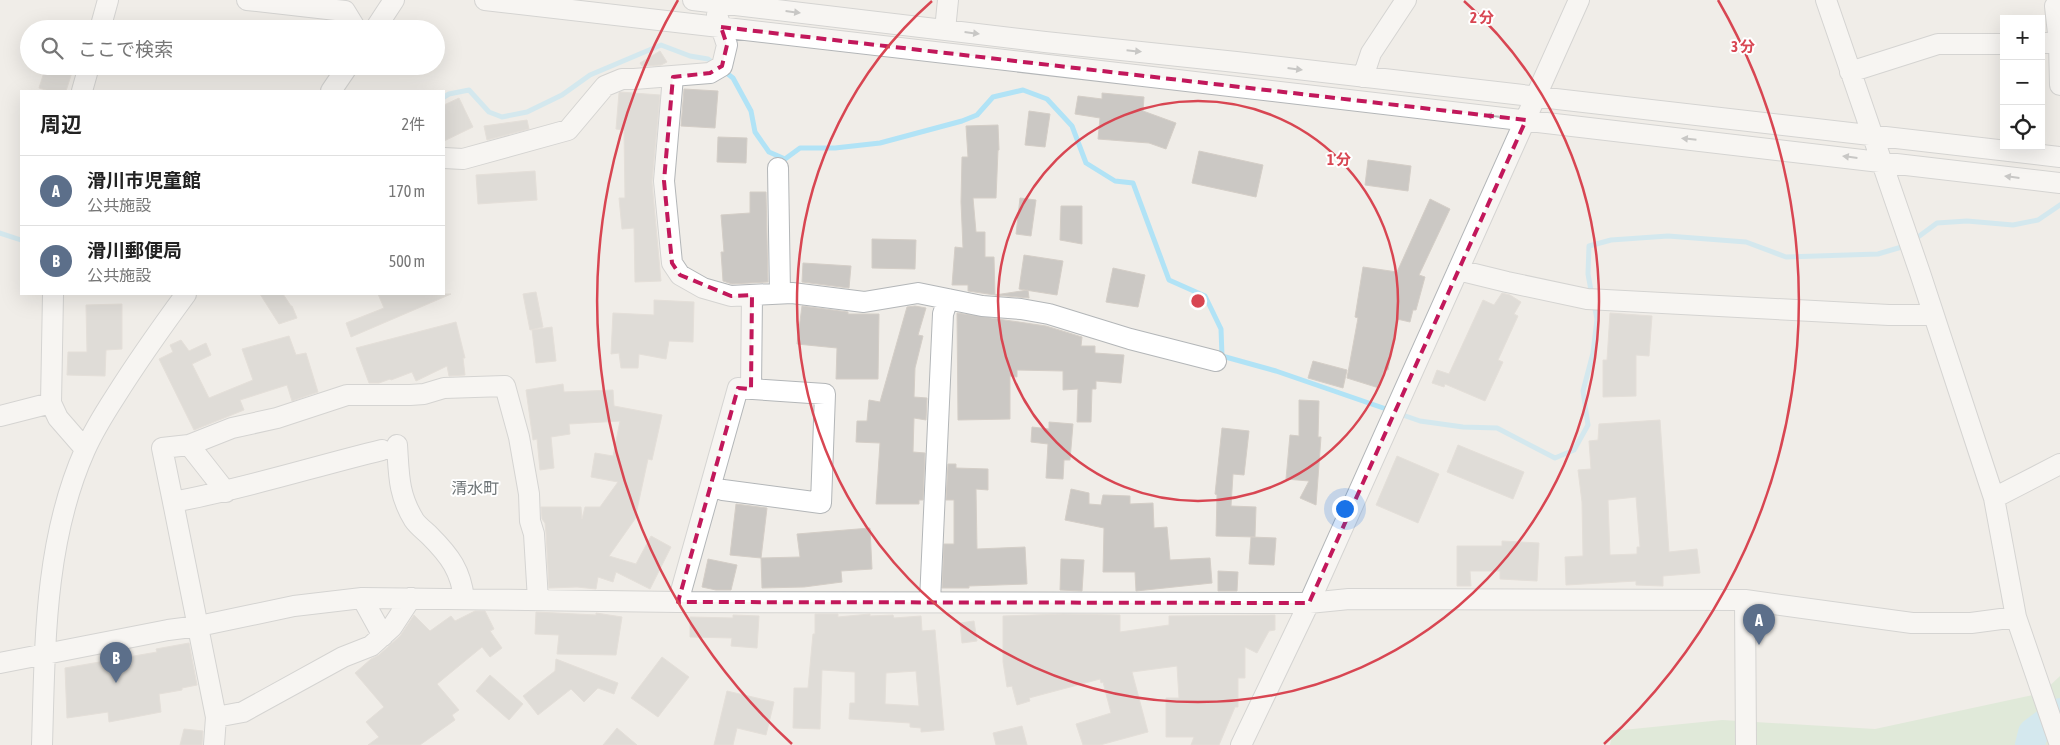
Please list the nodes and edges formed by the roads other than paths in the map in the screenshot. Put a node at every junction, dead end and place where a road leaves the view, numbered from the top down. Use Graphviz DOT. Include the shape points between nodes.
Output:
graph roads {
  1 [pos="108,0"];
  2 [pos="247,0"];
  3 [pos="394,0"];
  4 [pos="485,0"];
  5 [pos="693,0"];
  6 [pos="948,0"];
  7 [pos="1406,0"];
  8 [pos="1579,0"];
  9 [pos="1826,0"];
  10 [pos="713,1"];
  11 [pos="2055,6"];
  12 [pos="102,20"];
  13 [pos="350,20"];
  14 [pos="381,20"];
  15 [pos="721,27"];
  16 [pos="945,30"];
  17 [pos="2050,43"];
  18 [pos="2000,44"];
  19 [pos="1850,72"];
  20 [pos="86,75"];
  21 [pos="342,75"];
  22 [pos="673,77"];
  23 [pos="1363,77"];
  24 [pos="2060,85"];
  25 [pos="82,90"];
  26 [pos="332,90"];
  27 [pos="1536,97"];
  28 [pos="1526,120"];
  29 [pos="1872,136"];
  30 [pos="2060,157"];
  31 [pos="445,158"];
  32 [pos="1882,161"];
  33 [pos="778,168"];
  34 [pos="2060,183"];
  35 [pos="1458,270"];
  36 [pos="780,293"];
  37 [pos="54,295"];
  38 [pos="185,295"];
  39 [pos="752,295"];
  40 [pos="948,299"];
  41 [pos="1933,315"];
  42 [pos="1216,361"];
  43 [pos="751,388"];
  44 [pos="51,403"];
  45 [pos="0,416"];
  46 [pos="189,444"];
  47 [pos="85,449"];
  48 [pos="2060,464"];
  49 [pos="711,485"];
  50 [pos="226,492"];
  51 [pos="1994,498"];
  52 [pos="174,502"];
  53 [pos="362,598"];
  54 [pos="411,598"];
  55 [pos="464,599"];
  56 [pos="538,600"];
  57 [pos="1745,600"];
  58 [pos="930,601"];
  59 [pos="678,602"];
  60 [pos="1308,603"];
  61 [pos="2016,617"];
  62 [pos="199,626"];
  63 [pos="383,636"];
  64 [pos="45,653"];
  65 [pos="0,663"];
  66 [pos="216,717"];
  67 [pos="42,745"];
  68 [pos="214,745"];
  69 [pos="1241,745"];
  70 [pos="1746,745"];
  71 [pos="2060,745"];
  1 -- 12 [label="street"];
  2 -- 13 [label="street" via="345,11"];
  3 -- 14 [label="street"];
  4 -- 15 [label="street"];
  5 -- 10 [label="street"];
  6 -- 16 [label="street"];
  7 -- 23 [label="street" via="1371,53"];
  8 -- 27 [label="street"];
  9 -- 19 [label="street"];
  10 -- 15 [label="street"];
  10 -- 16 [label="street, one-way"];
  11 -- 17 [label="street"];
  15 -- 22 [label="street" via="727,45 722,66 710,73"];
  28 -- 15 [label="street, one-way"];
  16 -- 23 [label="street, one-way"];
  17 -- 24 [label="street"];
  18 -- 19 [label="street" via="1938,44"];
  19 -- 29 [label="street"];
  20 -- 25 [label="street"];
  21 -- 26 [label="street"];
  22 -- 31 [label="street" via="622,78 605,86 568,130 463,159"];
  22 -- 39 [label="street" via="664,180 672,263 680,274 704,288 731,296"];
  23 -- 27 [label="street"];
  27 -- 28 [label="street"];
  27 -- 29 [label="street"];
  32 -- 28 [label="street, one-way"];
  28 -- 35 [label="street"];
  29 -- 30 [label="street"];
  29 -- 32 [label="street"];
  34 -- 32 [label="street, one-way"];
  32 -- 41 [label="street"];
  33 -- 36 [label="street"];
  35 -- 41 [label="street" via="1587,299"];
  35 -- 60 [label="street"];
  36 -- 39 [label="street"];
  36 -- 40 [label="street" via="864,302 918,293"];
  37 -- 44 [label="street"];
  38 -- 47 [label="street" via="128,376"];
  39 -- 43 [label="street"];
  40 -- 42 [label="street" via="1049,314"];
  40 -- 58 [label="street" via="943,314"];
  41 -- 51 [label="street"];
  43 -- 49 [label="street" via="738,388"];
  43 -- 49 [label="street" via="824,394 820,503 722,490"];
  44 -- 45 [label="street"];
  44 -- 47 [label="street" via="58,418"];
  46 -- 50 [label="street"];
  46 -- 52 [label="street" via="162,448"];
  46 -- 56 [label="street" via="232,428 277,418 348,395 410,395 444,388 505,386 519,437 529,494"];
  47 -- 64 [label="street" via="69,491 55,545"];
  48 -- 51 [label="street"];
  49 -- 59 [label="street"];
  50 -- 52 [label="street"];
  50 -- 55 [label="street" via="390,448 401,492 414,521 456,566"];
  51 -- 61 [label="street"];
  52 -- 62 [label="street"];
  53 -- 54 [label="street"];
  53 -- 62 [label="street" via="294,606"];
  53 -- 63 [label="street"];
  54 -- 55 [label="street"];
  54 -- 63 [label="street"];
  55 -- 56 [label="street"];
  56 -- 59 [label="street"];
  57 -- 60 [label="street" via="1349,599"];
  57 -- 61 [label="street" via="1912,622 1971,623"];
  57 -- 70 [label="street"];
  58 -- 59 [label="street"];
  58 -- 60 [label="street"];
  60 -- 69 [label="street"];
  61 -- 71 [label="street"];
  62 -- 64 [label="street"];
  62 -- 66 [label="street"];
  63 -- 66 [label="street" via="371,646 344,656 243,712"];
  64 -- 65 [label="street"];
  64 -- 67 [label="street"];
  66 -- 68 [label="street"];
}
